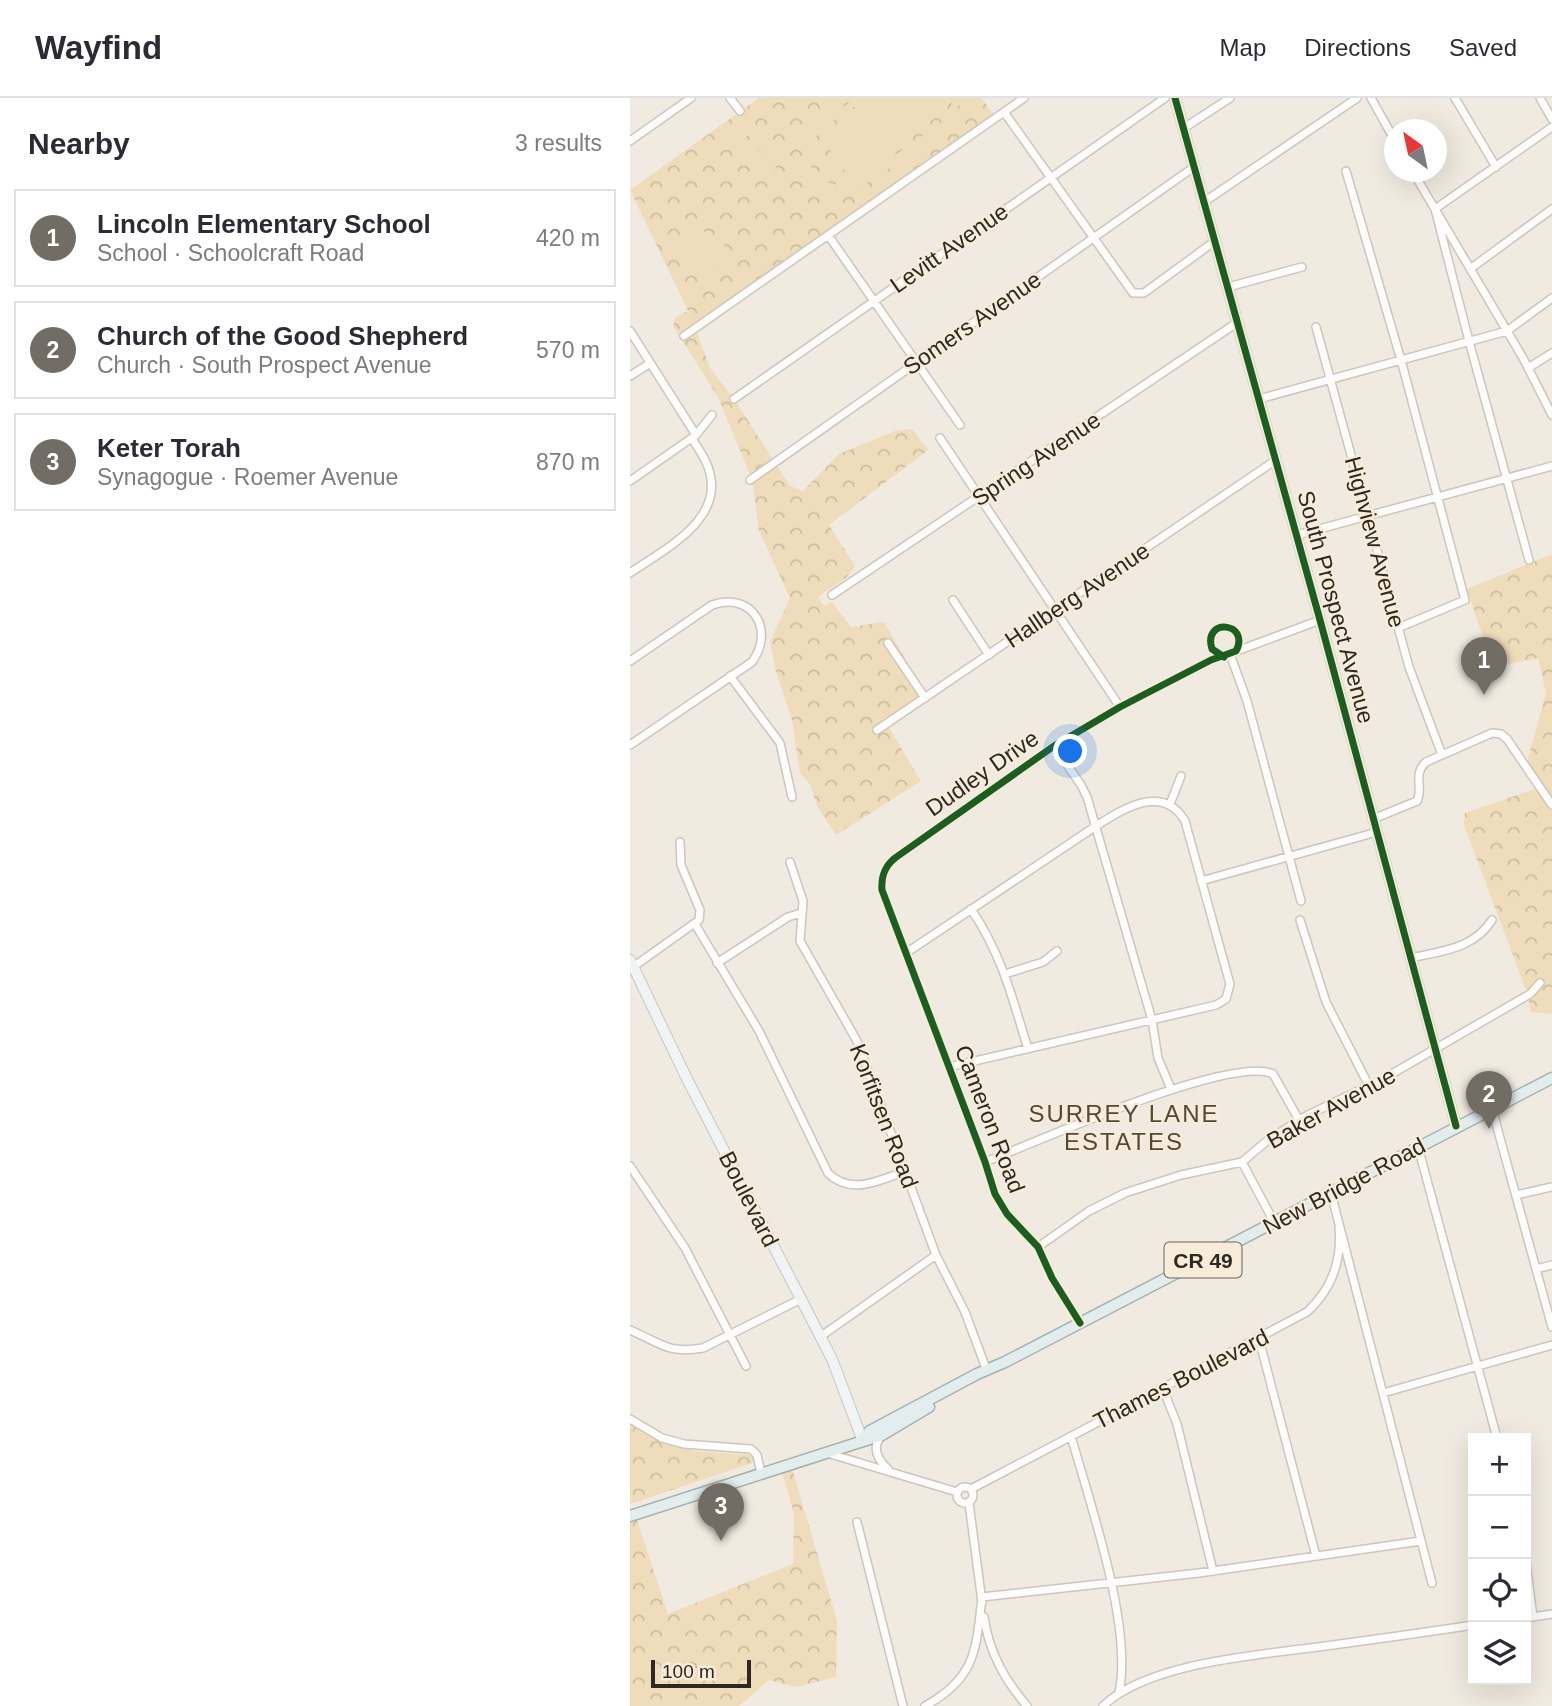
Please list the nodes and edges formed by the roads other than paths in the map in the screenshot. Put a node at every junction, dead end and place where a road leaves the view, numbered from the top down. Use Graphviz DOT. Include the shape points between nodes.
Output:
graph roads {
  1 [pos="691,98"];
  2 [pos="730,98"];
  3 [pos="1024,98"];
  4 [pos="1165,98"];
  5 [pos="1175,98"];
  6 [pos="1230,98"];
  7 [pos="1357,98"];
  8 [pos="1371,98"];
  9 [pos="1455,98"];
  10 [pos="1540,98"];
  11 [pos="740,111"];
  12 [pos="1004,112"];
  13 [pos="1552,119"];
  14 [pos="1384,120"];
  15 [pos="1552,127"];
  16 [pos="1184,128"];
  17 [pos="630,141"];
  18 [pos="1195,167"];
  19 [pos="1496,167"];
  20 [pos="1346,171"];
  21 [pos="1051,177"];
  22 [pos="1419,182"];
  23 [pos="1204,202"];
  24 [pos="1435,209"];
  25 [pos="1552,209"];
  26 [pos="828,235"];
  27 [pos="1093,238"];
  28 [pos="1215,241"];
  29 [pos="1302,267"];
  30 [pos="1470,269"];
  31 [pos="1228,287"];
  32 [pos="1552,298"];
  33 [pos="873,301"];
  34 [pos="1238,322"];
  35 [pos="1316,327"];
  36 [pos="630,331"];
  37 [pos="1507,331"];
  38 [pos="684,336"];
  39 [pos="1469,341"];
  40 [pos="1552,353"];
  41 [pos="1401,360"];
  42 [pos="916,363"];
  43 [pos="649,364"];
  44 [pos="1528,368"];
  45 [pos="630,376"];
  46 [pos="1330,379"];
  47 [pos="734,399"];
  48 [pos="1259,399"];
  49 [pos="712,415"];
  50 [pos="1552,415"];
  51 [pos="960,425"];
  52 [pos="694,436"];
  53 [pos="940,438"];
  54 [pos="1276,460"];
  55 [pos="1552,466"];
  56 [pos="1506,478"];
  57 [pos="750,480"];
  58 [pos="630,481"];
  59 [pos="980,497"];
  60 [pos="1437,497"];
  61 [pos="1368,516"];
  62 [pos="1297,536"];
  63 [pos="1529,560"];
  64 [pos="630,573"];
  65 [pos="832,595"];
  66 [pos="953,600"];
  67 [pos="1056,610"];
  68 [pos="1320,620"];
  69 [pos="1398,628"];
  70 [pos="888,643"];
  71 [pos="1230,654"];
  72 [pos="989,655"];
  73 [pos="630,661"];
  74 [pos="730,676"];
  75 [pos="925,698"];
  76 [pos="1120,707"];
  77 [pos="877,730"];
  78 [pos="630,745"];
  79 [pos="1054,746"];
  80 [pos="1442,755"];
  81 [pos="1181,775"];
  82 [pos="792,797"];
  83 [pos="1170,804"];
  84 [pos="1552,805"];
  85 [pos="1373,819"];
  86 [pos="1096,826"];
  87 [pos="1377,832"];
  88 [pos="680,842"];
  89 [pos="1289,857"];
  90 [pos="790,862"];
  91 [pos="883,874"];
  92 [pos="1201,881"];
  93 [pos="1301,901"];
  94 [pos="971,909"];
  95 [pos="802,913"];
  96 [pos="1300,920"];
  97 [pos="1492,920"];
  98 [pos="695,924"];
  99 [pos="1058,951"];
  100 [pos="906,953"];
  101 [pos="1411,958"];
  102 [pos="718,963"];
  103 [pos="632,964"];
  104 [pos="1005,974"];
  105 [pos="1540,983"];
  106 [pos="1152,1020"];
  107 [pos="1028,1049"];
  108 [pos="1434,1049"];
  109 [pos="949,1067"];
  110 [pos="1551,1080"];
  111 [pos="1369,1086"];
  112 [pos="1171,1089"];
  113 [pos="1492,1109"];
  114 [pos="1299,1120"];
  115 [pos="1456,1126"];
  116 [pos="1418,1147"];
  117 [pos="985,1162"];
  118 [pos="1242,1162"];
  119 [pos="630,1166"];
  120 [pos="906,1171"];
  121 [pos="1552,1187"];
  122 [pos="1331,1193"];
  123 [pos="1516,1195"];
  124 [pos="1274,1222"];
  125 [pos="1339,1228"];
  126 [pos="1038,1247"];
  127 [pos="936,1255"];
  128 [pos="1552,1265"];
  129 [pos="1536,1269"];
  130 [pos="801,1299"];
  131 [pos="1080,1323"];
  132 [pos="1552,1326"];
  133 [pos="630,1330"];
  134 [pos="730,1336"];
  135 [pos="820,1337"];
  136 [pos="1259,1339"];
  137 [pos="1552,1345"];
  138 [pos="746,1366"];
  139 [pos="1478,1366"];
  140 [pos="987,1371"];
  141 [pos="1163,1389"];
  142 [pos="1383,1393"];
  143 [pos="630,1419"];
  144 [pos="1496,1433"];
  145 [pos="882,1434"];
  146 [pos="1071,1436"];
  147 [pos="863,1439"];
  148 [pos="827,1452"];
  149 [pos="891,1472"];
  150 [pos="761,1473"];
  151 [pos="971,1489"];
  152 [pos="957,1492"];
  153 [pos="969,1503"];
  154 [pos="630,1516"];
  155 [pos="858,1522"];
  156 [pos="1421,1541"];
  157 [pos="1316,1556"];
  158 [pos="1213,1571"];
  159 [pos="1111,1583"];
  160 [pos="1432,1583"];
  161 [pos="982,1597"];
  162 [pos="1552,1614"];
  163 [pos="1531,1618"];
  164 [pos="1468,1626"];
  165 [pos="1119,1693"];
  166 [pos="903,1706"];
  167 [pos="925,1706"];
  168 [pos="1027,1706"];
  169 [pos="1103,1706"];
  1 -- 17 [label="street"];
  2 -- 11 [label="street"];
  3 -- 12 [label="street"];
  4 -- 21 [label="street, Levitt Avenue"];
  5 -- 16 [label="street, South Prospect Avenue"];
  6 -- 16 [label="street"];
  7 -- 23 [label="street"];
  8 -- 14 [label="street"];
  9 -- 19 [label="street"];
  10 -- 13 [label="street"];
  12 -- 21 [label="street"];
  12 -- 26 [label="street"];
  15 -- 19 [label="street"];
  16 -- 18 [label="street, South Prospect Avenue"];
  18 -- 23 [label="street, South Prospect Avenue"];
  18 -- 27 [label="street, Somers Avenue"];
  19 -- 24 [label="street"];
  20 -- 41 [label="street"];
  21 -- 27 [label="street"];
  21 -- 33 [label="street, Levitt Avenue"];
  22 -- 24 [label="street"];
  23 -- 28 [label="street, South Prospect Avenue"];
  24 -- 30 [label="street"];
  24 -- 39 [label="street"];
  25 -- 30 [label="street"];
  26 -- 33 [label="street"];
  26 -- 38 [label="street"];
  27 -- 28 [label="street" via="1130,291 1137,294"];
  27 -- 42 [label="street, Somers Avenue"];
  28 -- 31 [label="street, South Prospect Avenue"];
  29 -- 31 [label="street"];
  30 -- 37 [label="street"];
  31 -- 34 [label="street, South Prospect Avenue"];
  32 -- 37 [label="street"];
  33 -- 42 [label="street"];
  33 -- 47 [label="street, Levitt Avenue"];
  34 -- 48 [label="street, South Prospect Avenue"];
  34 -- 59 [label="street, Spring Avenue"];
  35 -- 46 [label="street, Highview Avenue"];
  36 -- 43 [label="street"];
  37 -- 39 [label="street"];
  37 -- 44 [label="street"];
  39 -- 41 [label="street"];
  39 -- 56 [label="street"];
  40 -- 44 [label="street"];
  41 -- 46 [label="street"];
  41 -- 60 [label="street"];
  42 -- 51 [label="street"];
  42 -- 57 [label="street, Somers Avenue"];
  43 -- 45 [label="street"];
  43 -- 52 [label="street"];
  44 -- 50 [label="street"];
  46 -- 48 [label="street"];
  46 -- 61 [label="street, Highview Avenue"];
  48 -- 54 [label="street, South Prospect Avenue"];
  49 -- 52 [label="street"];
  52 -- 58 [label="street"];
  52 -- 64 [label="street" via="709,471 706,509 685,535"];
  53 -- 59 [label="street"];
  54 -- 62 [label="street, South Prospect Avenue"];
  54 -- 67 [label="street, Hallberg Avenue"];
  55 -- 56 [label="street"];
  56 -- 60 [label="street"];
  56 -- 63 [label="street"];
  59 -- 65 [label="street, Spring Avenue"];
  59 -- 67 [label="street"];
  60 -- 61 [label="street"];
  60 -- 69 [label="street" via="1465,600"];
  61 -- 62 [label="street"];
  61 -- 69 [label="street, Highview Avenue"];
  62 -- 68 [label="street, South Prospect Avenue"];
  66 -- 72 [label="street"];
  67 -- 72 [label="street, Hallberg Avenue"];
  67 -- 76 [label="street"];
  68 -- 71 [label="street, Dudley Drive"];
  68 -- 85 [label="street, South Prospect Avenue"];
  69 -- 80 [label="street, Highview Avenue"];
  70 -- 75 [label="street"];
  71 -- 76 [label="street, Dudley Drive"];
  71 -- 89 [label="street"];
  72 -- 75 [label="street, Hallberg Avenue"];
  73 -- 74 [label="street" via="712,605 743,605 762,630 758,653"];
  74 -- 78 [label="street"];
  74 -- 82 [label="street" via="780,743"];
  75 -- 77 [label="street, Hallberg Avenue"];
  76 -- 79 [label="street, Dudley Drive"];
  79 -- 86 [label="street" via="1081,785"];
  79 -- 91 [label="street, Dudley Drive" via="895,858"];
  80 -- 84 [label="street" via="1492,733 1501,734"];
  80 -- 85 [label="street" via="1419,770 1417,801"];
  81 -- 83 [label="street"];
  83 -- 86 [label="street" via="1140,803"];
  83 -- 92 [label="street" via="1185,821"];
  85 -- 87 [label="street, South Prospect Avenue"];
  86 -- 94 [label="street"];
  86 -- 106 [label="street"];
  87 -- 89 [label="street"];
  87 -- 101 [label="street, South Prospect Avenue"];
  88 -- 98 [label="street" via="681,865 700,910"];
  89 -- 92 [label="street"];
  89 -- 93 [label="street"];
  90 -- 95 [label="street, Korfitsen Road" via="803,901"];
  91 -- 100 [label="street, Cameron Road" via="883,890"];
  92 -- 106 [label="street" via="1230,984 1226,999"];
  94 -- 100 [label="street"];
  94 -- 104 [label="street"];
  95 -- 102 [label="street" via="788,916"];
  95 -- 120 [label="street, Korfitsen Road" via="799,930 804,951 857,1041"];
  96 -- 111 [label="street" via="1326,1002"];
  97 -- 101 [label="street" via="1467,944"];
  98 -- 102 [label="street"];
  98 -- 103 [label="street"];
  99 -- 104 [label="street" via="1043,962"];
  100 -- 109 [label="street, Cameron Road"];
  101 -- 108 [label="street, South Prospect Avenue"];
  102 -- 120 [label="street" via="759,1031 828,1173 840,1182 861,1185"];
  103 -- 130 [label="street, Boulevard"];
  104 -- 107 [label="street"];
  105 -- 108 [label="street, Baker Avenue" via="1530,994"];
  106 -- 107 [label="street"];
  106 -- 112 [label="street" via="1158,1058"];
  107 -- 109 [label="street"];
  108 -- 111 [label="street, Baker Avenue"];
  108 -- 115 [label="street, South Prospect Avenue"];
  109 -- 117 [label="street, Cameron Road"];
  110 -- 113 [label="main road, New Bridge Road / CR 49"];
  111 -- 114 [label="street, Baker Avenue"];
  112 -- 114 [label="street" via="1231,1074 1268,1071 1277,1078"];
  112 -- 117 [label="street"];
  113 -- 115 [label="main road, New Bridge Road / CR 49"];
  113 -- 123 [label="street"];
  114 -- 118 [label="street, Baker Avenue"];
  115 -- 116 [label="main road, New Bridge Road / CR 49"];
  116 -- 122 [label="main road, New Bridge Road / CR 49"];
  116 -- 139 [label="street"];
  117 -- 126 [label="street, Cameron Road" via="1007,1214"];
  118 -- 124 [label="street"];
  118 -- 126 [label="street, Baker Avenue" via="1125,1193 1089,1211"];
  119 -- 134 [label="street" via="685,1248"];
  120 -- 127 [label="street, Korfitsen Road"];
  121 -- 123 [label="street"];
  122 -- 124 [label="main road, New Bridge Road / CR 49"];
  122 -- 125 [label="street"];
  123 -- 129 [label="street"];
  124 -- 131 [label="main road, New Bridge Road / CR 49"];
  125 -- 136 [label="street, Thames Boulevard" via="1337,1266 1324,1295 1307,1312"];
  125 -- 142 [label="street"];
  126 -- 131 [label="street, Cameron Road"];
  127 -- 135 [label="street"];
  127 -- 140 [label="street, Korfitsen Road" via="965,1312"];
  128 -- 129 [label="street"];
  129 -- 132 [label="street"];
  130 -- 134 [label="street"];
  130 -- 135 [label="street, Boulevard"];
  131 -- 140 [label="main road, New Bridge Road / CR 49"];
  133 -- 134 [label="street" via="678,1350 703,1348"];
  134 -- 138 [label="street"];
  135 -- 147 [label="street, Boulevard"];
  136 -- 141 [label="street, Thames Boulevard"];
  136 -- 157 [label="street"];
  137 -- 139 [label="street"];
  139 -- 142 [label="street"];
  139 -- 144 [label="street"];
  140 -- 145 [label="main road, New Bridge Road / CR 49"];
  140 -- 147 [label="main road, New Bridge Road / CR 49" via="870,1430"];
  141 -- 146 [label="street, Thames Boulevard"];
  141 -- 158 [label="street" via="1177,1424"];
  142 -- 156 [label="street"];
  143 -- 150 [label="street" via="684,1444 751,1449"];
  145 -- 147 [label="main road, New Bridge Road / CR 49"];
  145 -- 149 [label="street" via="876,1451"];
  146 -- 151 [label="street, Thames Boulevard"];
  146 -- 159 [label="street"];
  147 -- 148 [label="main road, New Bridge Road / CR 49"];
  148 -- 149 [label="street"];
  148 -- 150 [label="main road, CR 49"];
  149 -- 152 [label="street"];
  150 -- 154 [label="main road"];
  151 -- 152 [label="street" via="963,1487"];
  151 -- 153 [label="street" via="974,1498"];
  152 -- 153 [label="street" via="960,1501"];
  153 -- 161 [label="street"];
  155 -- 166 [label="street"];
  156 -- 157 [label="street"];
  156 -- 160 [label="street"];
  157 -- 158 [label="street"];
  158 -- 159 [label="street"];
  159 -- 161 [label="street"];
  159 -- 165 [label="street" via="1122,1647"];
  161 -- 167 [label="street" via="978,1639 969,1663 950,1690"];
  161 -- 168 [label="street" via="988,1640 1010,1687"];
  162 -- 163 [label="street"];
  164 -- 165 [label="street" via="1208,1664 1149,1679"];
  165 -- 169 [label="street"];
}
